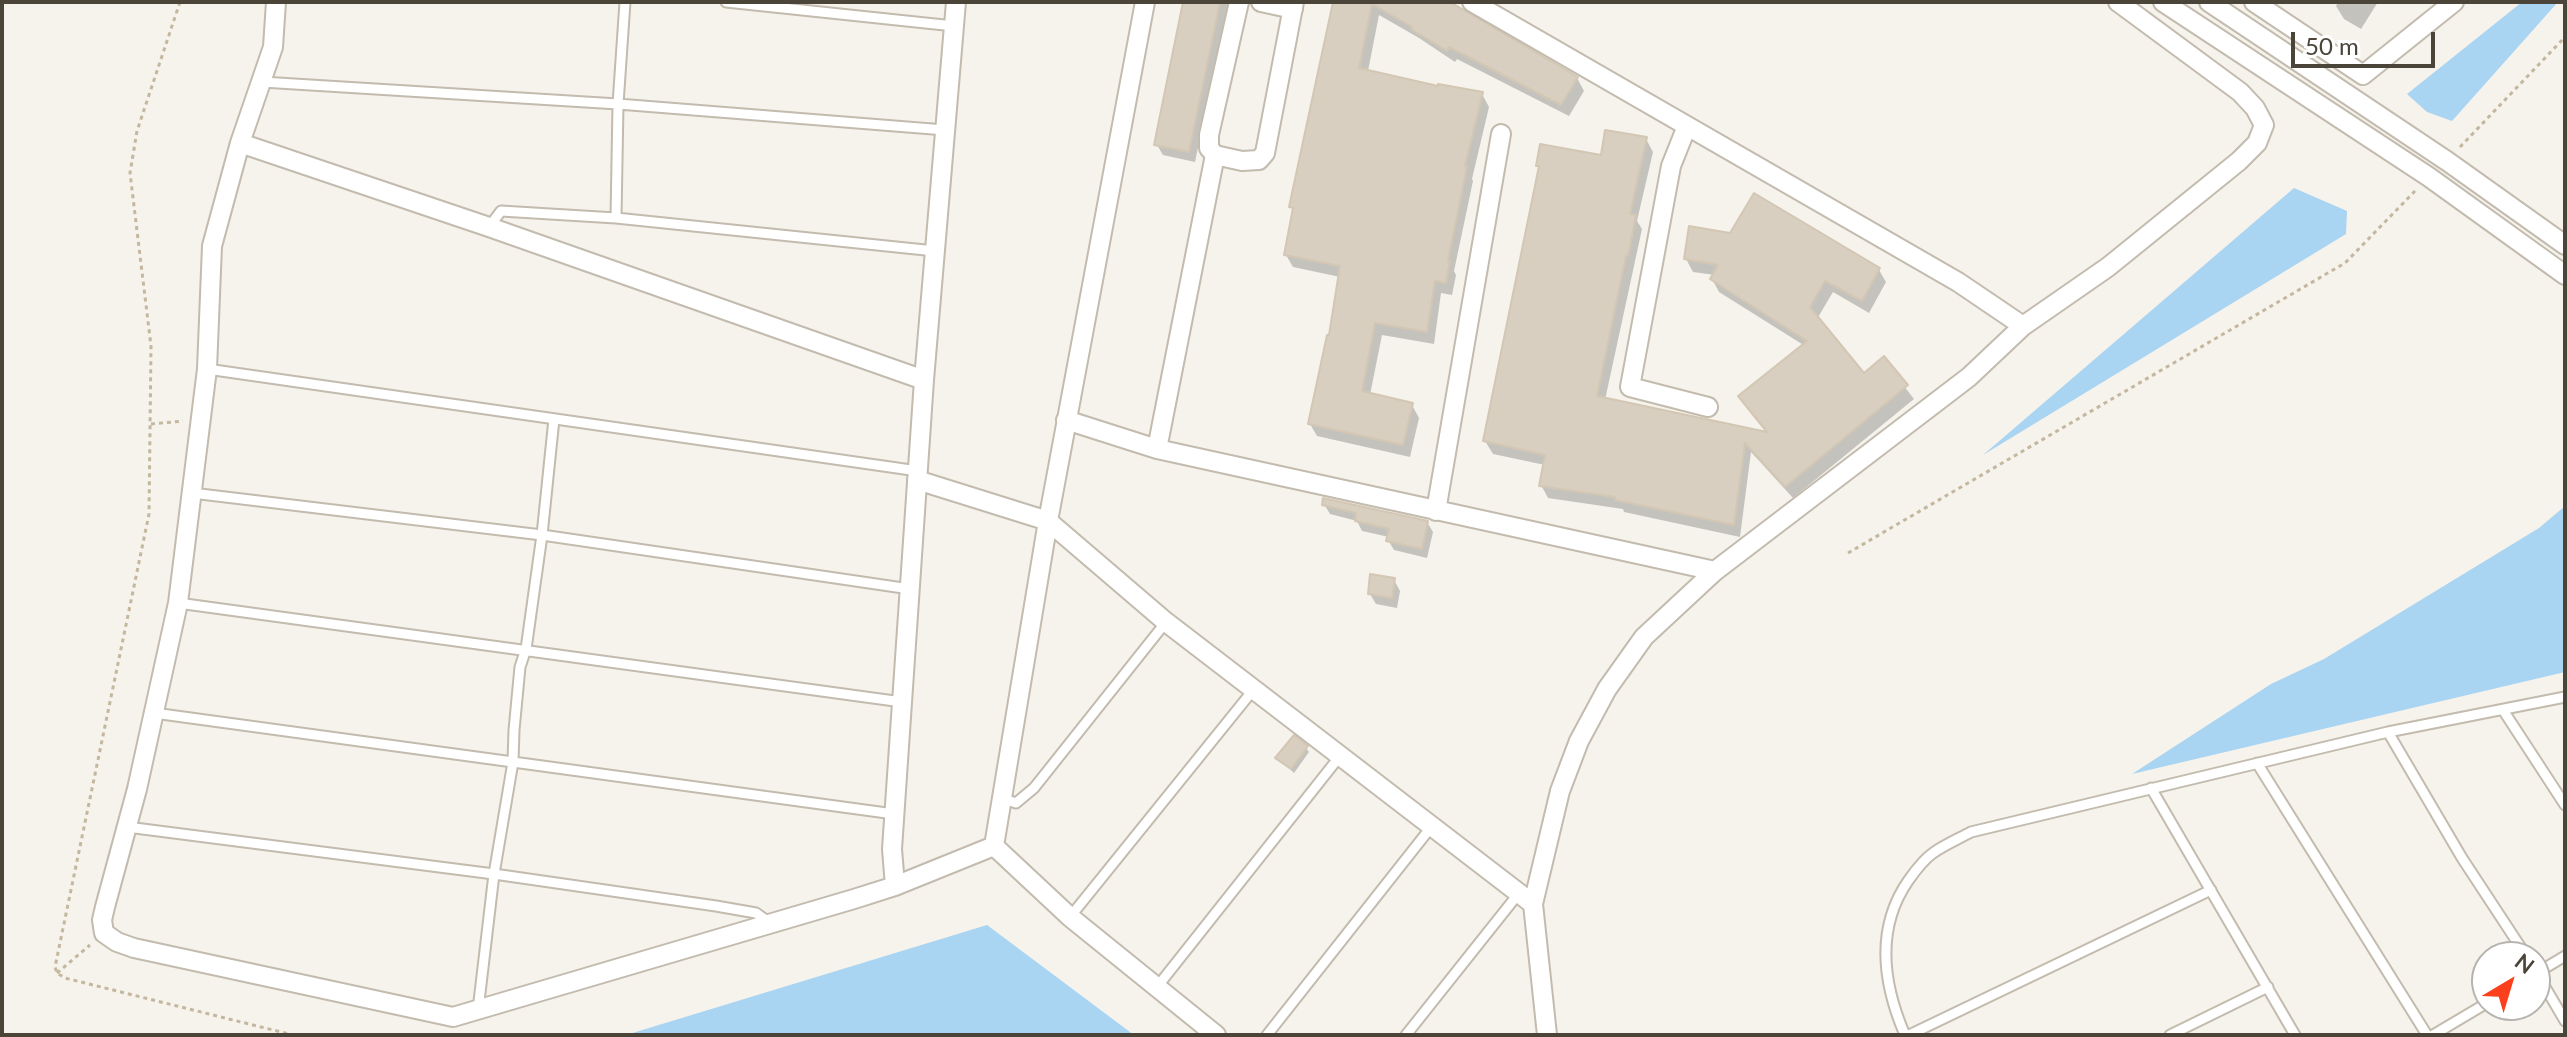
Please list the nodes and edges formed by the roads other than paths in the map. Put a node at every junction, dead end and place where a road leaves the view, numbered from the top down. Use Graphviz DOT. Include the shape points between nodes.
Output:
graph roads {
  1 [pos="276,2"];
  2 [pos="625,2"];
  3 [pos="726,2"];
  4 [pos="956,2"];
  5 [pos="1145,2"];
  6 [pos="1239,2"];
  7 [pos="1261,2"];
  8 [pos="1472,2"];
  9 [pos="2118,2"];
  10 [pos="2163,2"];
  11 [pos="2209,2"];
  12 [pos="2254,2"];
  13 [pos="2454,2"];
  14 [pos="1294,5"];
  15 [pos="954,26"];
  16 [pos="262,82"];
  17 [pos="618,104"];
  18 [pos="1687,126"];
  19 [pos="945,130"];
  20 [pos="1501,134"];
  21 [pos="240,143"];
  22 [pos="1215,155"];
  23 [pos="616,218"];
  24 [pos="489,227"];
  25 [pos="2565,245"];
  26 [pos="935,251"];
  27 [pos="2565,275"];
  28 [pos="2023,326"];
  29 [pos="207,369"];
  30 [pos="924,380"];
  31 [pos="1708,407"];
  32 [pos="554,419"];
  33 [pos="1066,420"];
  34 [pos="1157,449"];
  35 [pos="918,476"];
  36 [pos="192,493"];
  37 [pos="1436,511"];
  38 [pos="1048,521"];
  39 [pos="542,535"];
  40 [pos="1715,571"];
  41 [pos="910,589"];
  42 [pos="178,603"];
  43 [pos="1166,622"];
  44 [pos="526,649"];
  45 [pos="1254,689"];
  46 [pos="2565,697"];
  47 [pos="902,702"];
  48 [pos="2503,710"];
  49 [pos="154,713"];
  50 [pos="2388,732"];
  51 [pos="1340,756"];
  52 [pos="513,762"];
  53 [pos="2257,763"];
  54 [pos="2151,788"];
  55 [pos="1004,799"];
  56 [pos="2565,805"];
  57 [pos="894,814"];
  58 [pos="1432,826"];
  59 [pos="127,827"];
  60 [pos="994,846"];
  61 [pos="494,874"];
  62 [pos="895,886"];
  63 [pos="2211,890"];
  64 [pos="1526,899"];
  65 [pos="1070,917"];
  66 [pos="771,924"];
  67 [pos="2516,941"];
  68 [pos="1157,987"];
  69 [pos="2268,987"];
  70 [pos="2551,997"];
  71 [pos="478,1012"];
  72 [pos="2471,1012"];
  73 [pos="2565,1021"];
  74 [pos="1216,1035"];
  75 [pos="1267,1035"];
  76 [pos="1406,1035"];
  77 [pos="1547,1035"];
  78 [pos="1907,1035"];
  79 [pos="2170,1035"];
  80 [pos="2295,1035"];
  81 [pos="2430,1035"];
  1 -- 16 [label="street" via="273,47"];
  2 -- 17 [label="lane"];
  3 -- 15 [label="lane"];
  4 -- 15 [label="street"];
  5 -- 33 [label="street"];
  6 -- 22 [label="street" via="1209,135"];
  7 -- 14 [label="street"];
  8 -- 18 [label="street"];
  9 -- 28 [label="street" via="2240,92 2264,125 2257,143 2239,161 2108,267"];
  10 -- 27 [label="street" via="2429,177"];
  11 -- 25 [label="street"];
  12 -- 13 [label="street" via="2363,75"];
  14 -- 22 [label="street" via="1265,153 1259,160 1242,161"];
  15 -- 19 [label="street"];
  16 -- 17 [label="lane"];
  16 -- 21 [label="street"];
  17 -- 19 [label="lane"];
  17 -- 23 [label="lane"];
  18 -- 28 [label="street" via="1958,282"];
  18 -- 31 [label="street" via="1671,166 1630,387"];
  19 -- 26 [label="street"];
  20 -- 37 [label="street"];
  21 -- 24 [label="street"];
  21 -- 29 [label="street" via="212,246"];
  22 -- 34 [label="street"];
  23 -- 24 [label="lane" via="501,211"];
  23 -- 26 [label="lane"];
  24 -- 30 [label="street"];
  26 -- 30 [label="street"];
  28 -- 40 [label="street" via="1969,377"];
  29 -- 32 [label="lane"];
  29 -- 36 [label="street"];
  30 -- 35 [label="street"];
  32 -- 35 [label="lane"];
  32 -- 39 [label="lane"];
  33 -- 34 [label="street"];
  33 -- 38 [label="street"];
  34 -- 37 [label="street"];
  35 -- 38 [label="street"];
  35 -- 41 [label="street"];
  36 -- 39 [label="lane"];
  36 -- 42 [label="street"];
  37 -- 40 [label="street"];
  38 -- 43 [label="street"];
  38 -- 55 [label="street"];
  39 -- 41 [label="lane"];
  39 -- 44 [label="lane"];
  40 -- 64 [label="street" via="1644,637 1607,689 1579,741"];
  41 -- 47 [label="street"];
  42 -- 44 [label="lane"];
  42 -- 49 [label="street"];
  43 -- 45 [label="street"];
  43 -- 55 [label="lane" via="1034,788 1016,803"];
  44 -- 47 [label="lane"];
  44 -- 52 [label="lane"];
  45 -- 51 [label="street"];
  45 -- 65 [label="lane"];
  46 -- 48 [label="lane"];
  47 -- 57 [label="street"];
  48 -- 50 [label="lane"];
  48 -- 56 [label="lane"];
  49 -- 52 [label="lane"];
  49 -- 59 [label="street"];
  50 -- 53 [label="lane"];
  50 -- 67 [label="lane"];
  51 -- 58 [label="street"];
  51 -- 68 [label="lane"];
  52 -- 57 [label="lane"];
  52 -- 61 [label="lane"];
  53 -- 54 [label="lane"];
  53 -- 81 [label="lane"];
  54 -- 63 [label="lane"];
  54 -- 78 [label="lane" via="1971,832 1930,854 1905,886 1886,943 1887,985"];
  55 -- 60 [label="street"];
  57 -- 62 [label="street"];
  58 -- 64 [label="street"];
  58 -- 75 [label="lane"];
  59 -- 61 [label="lane"];
  59 -- 71 [label="street" via="102,920 104,933 117,942 429,1013 453,1017"];
  60 -- 62 [label="street"];
  60 -- 65 [label="street"];
  61 -- 66 [label="lane" via="756,913"];
  61 -- 71 [label="lane"];
  62 -- 66 [label="street"];
  63 -- 69 [label="lane"];
  63 -- 78 [label="lane"];
  64 -- 76 [label="lane"];
  64 -- 77 [label="street"];
  65 -- 68 [label="street"];
  66 -- 71 [label="street"];
  68 -- 74 [label="street"];
  69 -- 79 [label="lane"];
  69 -- 80 [label="lane"];
  70 -- 73 [label="lane"];
  72 -- 81 [label="lane"];
}
